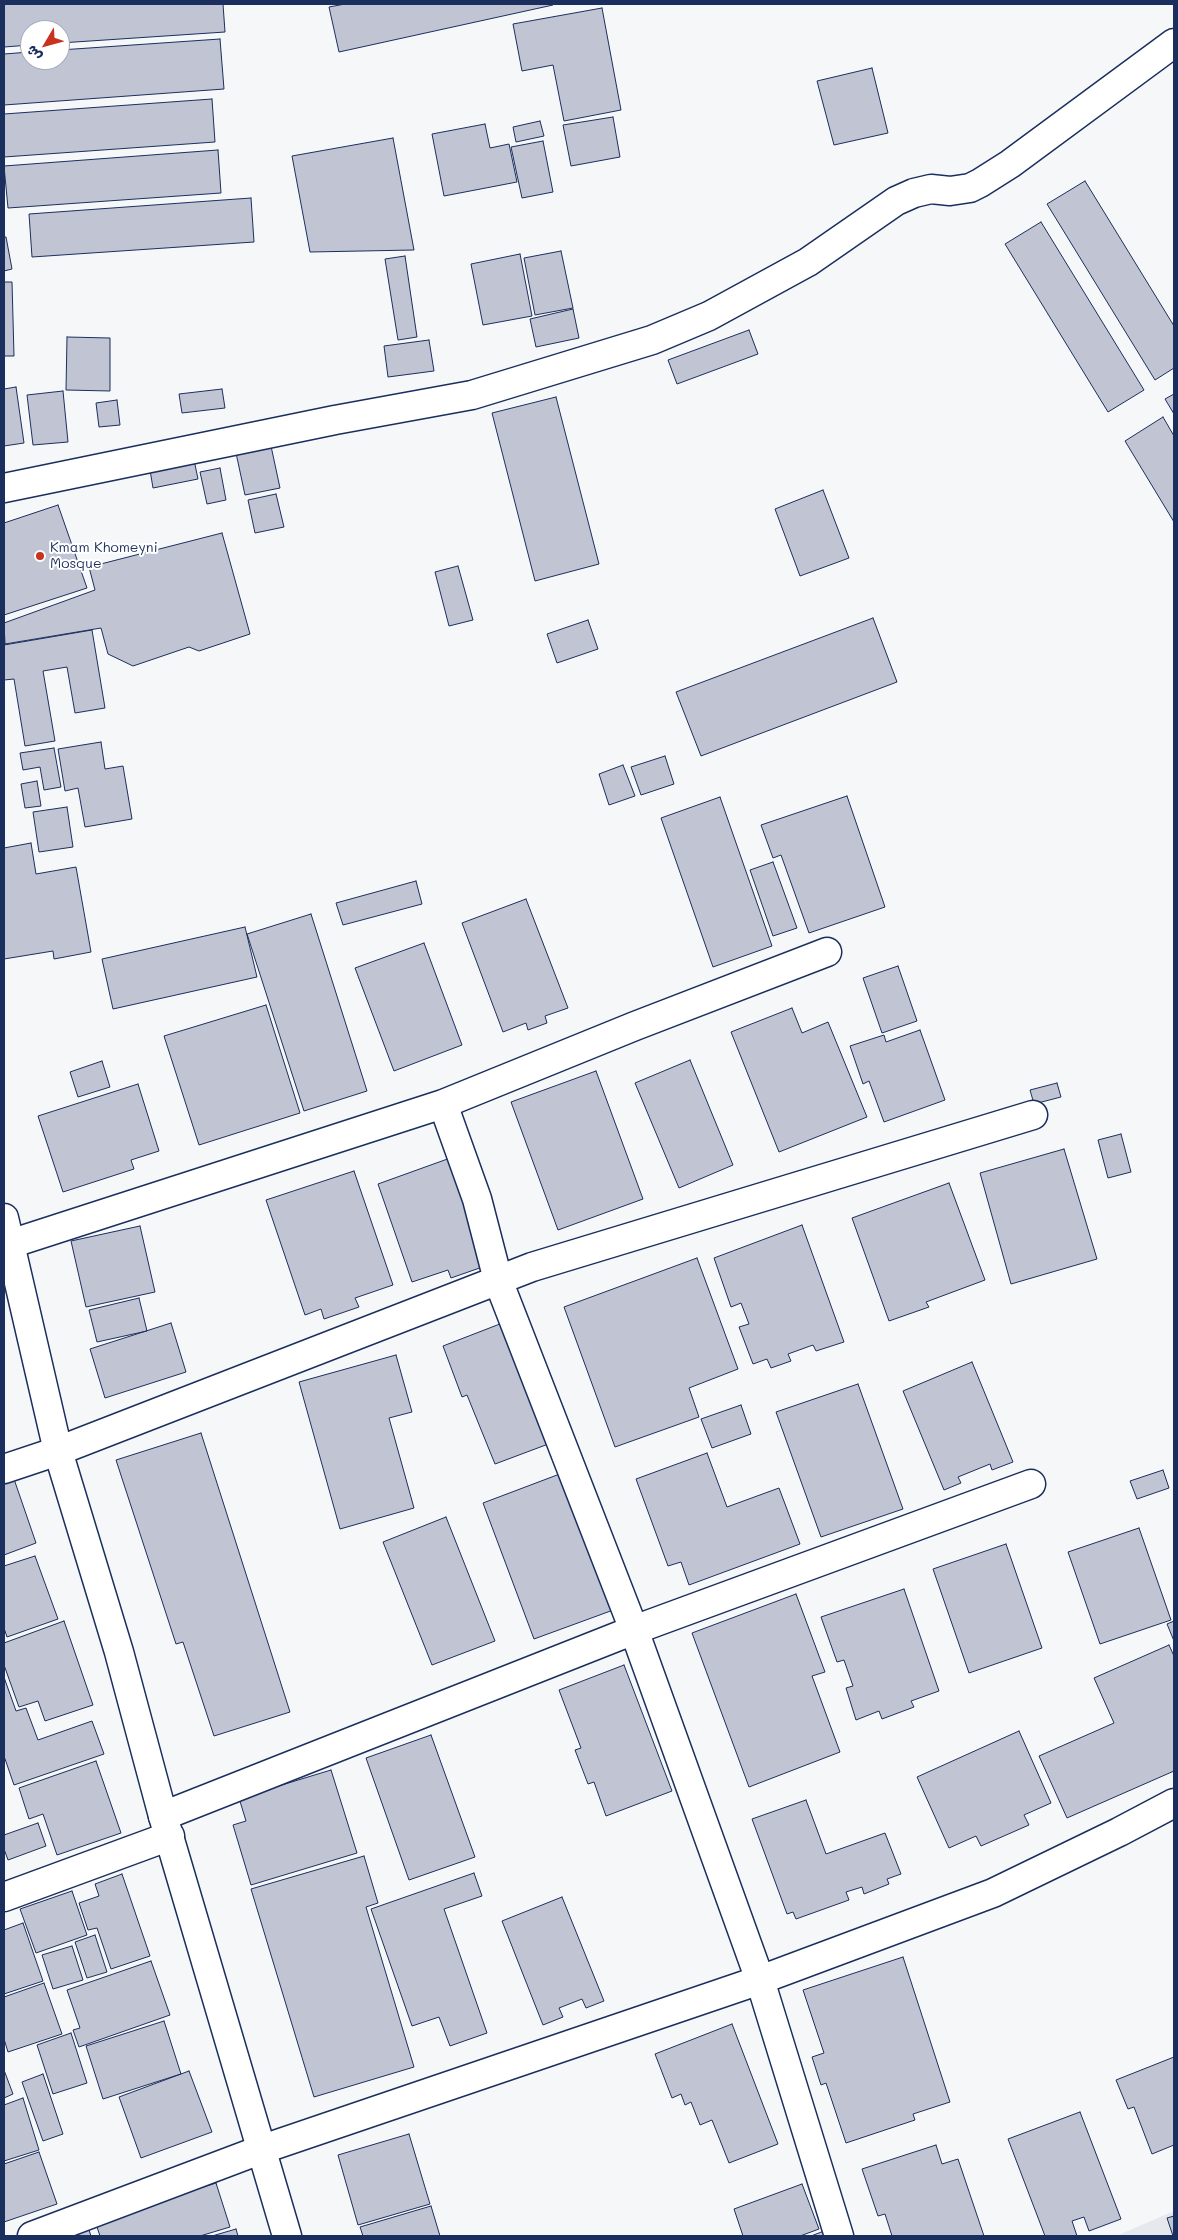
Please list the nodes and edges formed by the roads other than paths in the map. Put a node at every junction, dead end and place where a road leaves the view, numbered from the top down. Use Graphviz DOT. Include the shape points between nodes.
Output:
graph roads {
  1 [pos="1174,43"];
  2 [pos="4,488"];
  3 [pos="827,952"];
  4 [pos="443,1104"];
  5 [pos="1033,1115"];
  6 [pos="4,1218"];
  7 [pos="10,1244"];
  8 [pos="498,1280"];
  9 [pos="58,1451"];
  10 [pos="4,1469"];
  11 [pos="1031,1484"];
  12 [pos="634,1630"];
  13 [pos="1174,1803"];
  14 [pos="166,1826"];
  15 [pos="4,1897"];
  16 [pos="760,1980"];
  17 [pos="260,2150"];
  18 [pos="32,2236"];
  19 [pos="287,2236"];
  20 [pos="839,2236"];
  1 -- 2 [label="street" via="980,184 964,189 914,193 896,201 808,262 709,316 652,340 472,395"];
  3 -- 4 [label="street"];
  4 -- 7 [label="street"];
  4 -- 8 [label="street" via="477,1199"];
  5 -- 8 [label="street"];
  6 -- 7 [label="street"];
  7 -- 9 [label="street"];
  8 -- 9 [label="street"];
  8 -- 12 [label="street"];
  9 -- 10 [label="street"];
  9 -- 14 [label="street" via="120,1652"];
  11 -- 12 [label="street"];
  12 -- 14 [label="street"];
  12 -- 16 [label="street"];
  13 -- 16 [label="street" via="993,1893"];
  14 -- 15 [label="street"];
  14 -- 17 [label="street"];
  16 -- 17 [label="street"];
  16 -- 20 [label="street"];
  17 -- 18 [label="street"];
  17 -- 19 [label="street"];
}
